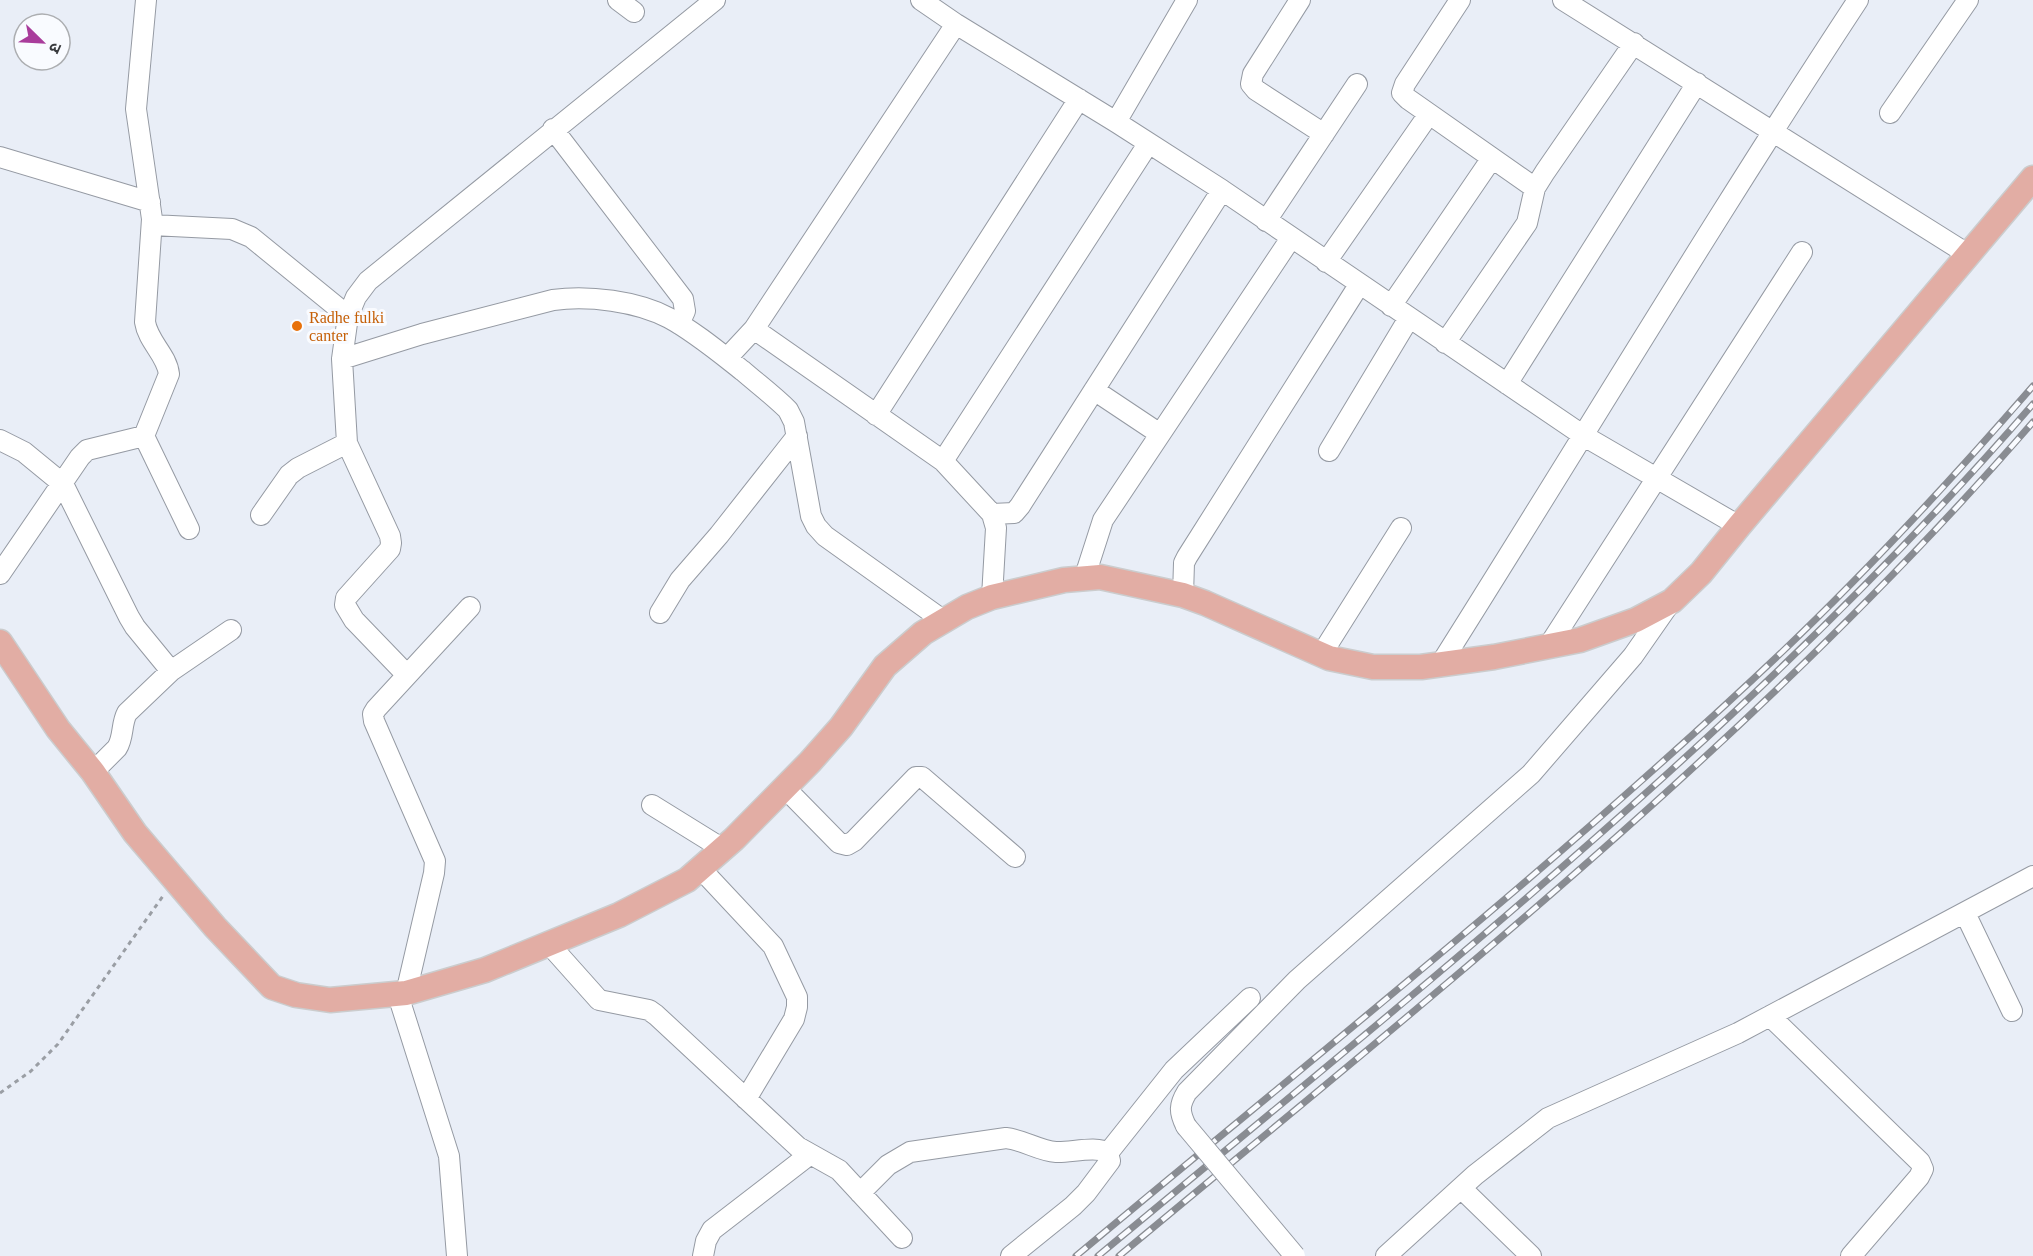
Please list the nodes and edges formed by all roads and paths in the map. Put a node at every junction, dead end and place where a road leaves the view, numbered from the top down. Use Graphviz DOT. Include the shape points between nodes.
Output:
graph roads {
  1 [pos="146,0"];
  2 [pos="618,0"];
  3 [pos="715,0"];
  4 [pos="921,0"];
  5 [pos="1187,0"];
  6 [pos="1300,0"];
  7 [pos="1460,0"];
  8 [pos="1563,0"];
  9 [pos="1858,0"];
  10 [pos="1968,0"];
  11 [pos="634,12"];
  12 [pos="956,24"];
  13 [pos="1634,43"];
  14 [pos="1697,83"];
  15 [pos="1357,84"];
  16 [pos="1079,99"];
  17 [pos="1890,113"];
  18 [pos="1429,114"];
  19 [pos="1116,122"];
  20 [pos="553,129"];
  21 [pos="1772,131"];
  22 [pos="1324,134"];
  23 [pos="1148,144"];
  24 [pos="0,158"];
  25 [pos="1492,158"];
  26 [pos="2033,178"];
  27 [pos="1535,188"];
  28 [pos="1222,190"];
  29 [pos="150,202"];
  30 [pos="1266,221"];
  31 [pos="152,225"];
  32 [pos="1291,238"];
  33 [pos="1802,252"];
  34 [pos="1970,255"];
  35 [pos="1326,262"];
  36 [pos="1359,285"];
  37 [pos="1391,306"];
  38 [pos="348,316"];
  39 [pos="1409,318"];
  40 [pos="679,324"];
  41 [pos="754,329"];
  42 [pos="1446,343"];
  43 [pos="727,358"];
  44 [pos="342,359"];
  45 [pos="1507,384"];
  46 [pos="1094,390"];
  47 [pos="876,415"];
  48 [pos="1160,434"];
  49 [pos="144,435"];
  50 [pos="797,436"];
  51 [pos="1584,436"];
  52 [pos="0,440"];
  53 [pos="347,443"];
  54 [pos="1329,451"];
  55 [pos="943,461"];
  56 [pos="1657,478"];
  57 [pos="63,484"];
  58 [pos="992,513"];
  59 [pos="261,515"];
  60 [pos="1739,526"];
  61 [pos="1401,528"];
  62 [pos="189,529"];
  63 [pos="0,574"];
  64 [pos="1084,579"];
  65 [pos="1183,595"];
  66 [pos="992,597"];
  67 [pos="1672,601"];
  68 [pos="470,607"];
  69 [pos="660,613"];
  70 [pos="945,621"];
  71 [pos="231,630"];
  72 [pos="1548,647"];
  73 [pos="3,652"];
  74 [pos="1321,655"];
  75 [pos="1440,664"];
  76 [pos="171,671"];
  77 [pos="407,675"];
  78 [pos="93,772"];
  79 [pos="785,788"];
  80 [pos="652,805"];
  81 [pos="723,849"];
  82 [pos="1015,857"];
  83 [pos="700,868"];
  84 [pos="2033,876"];
  85 [pos="175,880"];
  86 [pos="1965,913"];
  87 [pos="549,944"];
  88 [pos="402,994"];
  89 [pos="1250,998"];
  90 [pos="2012,1011"];
  91 [pos="1770,1016"];
  92 [pos="0,1093"];
  93 [pos="746,1099"];
  94 [pos="1108,1153"];
  95 [pos="809,1155"];
  96 [pos="1461,1188"];
  97 [pos="860,1193"];
  98 [pos="902,1238"];
  99 [pos="457,1256"];
  100 [pos="703,1256"];
  101 [pos="1011,1256"];
  102 [pos="1295,1256"];
  103 [pos="1386,1256"];
  104 [pos="1531,1256"];
  105 [pos="1851,1256"];
  1 -- 29 [label="street" via="136,109"];
  2 -- 11 [label="street"];
  3 -- 20 [label="street"];
  4 -- 12 [label="street"];
  5 -- 19 [label="street"];
  6 -- 22 [label="street" via="1253,74 1251,84"];
  7 -- 18 [label="street" via="1402,93"];
  8 -- 13 [label="street"];
  9 -- 21 [label="street"];
  10 -- 17 [label="street"];
  12 -- 16 [label="street"];
  12 -- 41 [label="street"];
  13 -- 14 [label="street"];
  13 -- 27 [label="street"];
  14 -- 21 [label="street"];
  14 -- 45 [label="street"];
  15 -- 22 [label="street"];
  16 -- 19 [label="street"];
  16 -- 47 [label="street"];
  18 -- 25 [label="street"];
  18 -- 35 [label="street"];
  19 -- 23 [label="street"];
  20 -- 38 [label="street" via="368,281"];
  20 -- 40 [label="street" via="683,299 685,311"];
  21 -- 34 [label="street"];
  21 -- 51 [label="street"];
  22 -- 30 [label="street"];
  23 -- 28 [label="street"];
  23 -- 55 [label="street"];
  24 -- 29 [label="street"];
  25 -- 27 [label="street"];
  25 -- 37 [label="street"];
  26 -- 34 [label="main road"];
  27 -- 42 [label="street" via="1527,223"];
  28 -- 30 [label="street"];
  28 -- 46 [label="street"];
  29 -- 31 [label="street"];
  30 -- 32 [label="street"];
  31 -- 38 [label="street" via="242,232"];
  31 -- 49 [label="street" via="145,322 169,374"];
  32 -- 35 [label="street"];
  32 -- 48 [label="street"];
  33 -- 56 [label="street"];
  34 -- 60 [label="main road"];
  35 -- 36 [label="street"];
  36 -- 37 [label="street"];
  36 -- 65 [label="street" via="1187,557"];
  37 -- 39 [label="street"];
  38 -- 44 [label="street"];
  39 -- 42 [label="street"];
  39 -- 54 [label="street"];
  40 -- 43 [label="street"];
  40 -- 44 [label="street" via="648,310 598,298 575,297 422,334"];
  41 -- 43 [label="street"];
  41 -- 47 [label="street"];
  42 -- 45 [label="street"];
  43 -- 50 [label="street" via="788,410"];
  44 -- 53 [label="street"];
  45 -- 51 [label="street"];
  46 -- 48 [label="street"];
  46 -- 58 [label="street" via="1020,506 1014,513"];
  47 -- 55 [label="street"];
  48 -- 64 [label="street" via="1103,520"];
  49 -- 57 [label="street" via="87,450"];
  49 -- 62 [label="street"];
  50 -- 69 [label="street" via="680,580"];
  50 -- 70 [label="street" via="816,526"];
  51 -- 56 [label="street"];
  51 -- 75 [label="street"];
  52 -- 57 [label="street" via="24,452"];
  53 -- 59 [label="street" via="289,475"];
  53 -- 77 [label="street" via="391,543 390,549 346,598 345,605 354,620"];
  55 -- 58 [label="street"];
  56 -- 60 [label="street"];
  56 -- 72 [label="street"];
  57 -- 63 [label="street"];
  57 -- 76 [label="street" via="135,627"];
  58 -- 66 [label="street" via="996,528"];
  60 -- 67 [label="main road"];
  61 -- 74 [label="street"];
  64 -- 65 [label="main road" via="1100,578"];
  64 -- 66 [label="main road"];
  65 -- 74 [label="main road"];
  66 -- 70 [label="main road"];
  67 -- 72 [label="main road" via="1636,620"];
  67 -- 102 [label="street, bridge" via="1633,656 1531,774 1297,980 1187,1092 1180,1104 1186,1126"];
  68 -- 77 [label="street"];
  70 -- 79 [label="main road" via="923,633 885,666 841,727"];
  71 -- 76 [label="street"];
  72 -- 75 [label="main road"];
  73 -- 78 [label="main road"];
  74 -- 75 [label="main road" via="1373,667"];
  76 -- 78 [label="street" via="127,713 120,743"];
  77 -- 88 [label="street" via="374,714 435,861"];
  78 -- 85 [label="main road" via="135,833"];
  79 -- 81 [label="main road"];
  79 -- 82 [label="street" via="839,843 847,844 916,777 922,777"];
  80 -- 81 [label="street"];
  81 -- 83 [label="main road"];
  83 -- 87 [label="main road" via="687,880 619,915"];
  83 -- 93 [label="street" via="773,946 797,997 794,1019"];
  84 -- 86 [label="street"];
  85 -- 88 [label="main road" via="272,987 330,1000"];
  85 -- 92 [label="path" via="58,1044 31,1071"];
  86 -- 90 [label="street"];
  86 -- 91 [label="street"];
  87 -- 88 [label="main road" via="485,970"];
  87 -- 93 [label="street" via="599,1000 648,1010"];
  88 -- 99 [label="street" via="449,1156"];
  89 -- 94 [label="street" via="1174,1070"];
  91 -- 96 [label="street" via="1548,1118"];
  91 -- 105 [label="street" via="1923,1169"];
  93 -- 95 [label="street"];
  94 -- 97 [label="street" via="1099,1149 1055,1152 1006,1138 910,1152 888,1165"];
  94 -- 101 [label="street" via="1110,1161 1086,1193"];
  95 -- 97 [label="street" via="838,1170"];
  95 -- 100 [label="street" via="712,1230"];
  96 -- 103 [label="street"];
  96 -- 104 [label="street"];
  97 -- 98 [label="street"];
}
